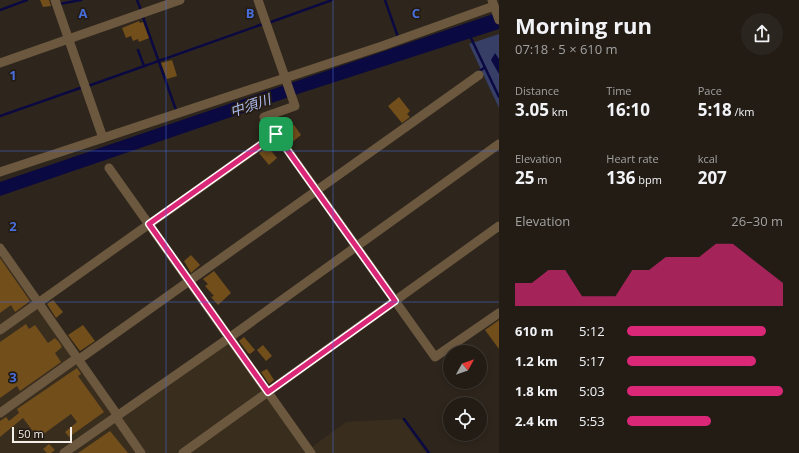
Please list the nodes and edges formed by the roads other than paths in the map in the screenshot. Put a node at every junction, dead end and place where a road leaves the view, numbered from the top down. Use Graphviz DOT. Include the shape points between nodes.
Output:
graph roads {
  1 [pos="55,0"];
  2 [pos="180,0"];
  3 [pos="258,0"];
  4 [pos="494,5"];
  5 [pos="499,20"];
  6 [pos="68,39"];
  7 [pos="0,63"];
  8 [pos="479,75"];
  9 [pos="286,80"];
  10 [pos="276,134"];
  11 [pos="103,138"];
  12 [pos="499,144"];
  13 [pos="109,168"];
  14 [pos="0,172"];
  15 [pos="317,192"];
  16 [pos="149,224"];
  17 [pos="499,226"];
  18 [pos="356,247"];
  19 [pos="0,248"];
  20 [pos="190,281"];
  21 [pos="395,301"];
  22 [pos="38,303"];
  23 [pos="499,313"];
  24 [pos="0,330"];
  25 [pos="229,338"];
  26 [pos="78,359"];
  27 [pos="268,392"];
  28 [pos="0,413"];
  29 [pos="117,416"];
  30 [pos="64,453"];
  31 [pos="141,453"];
  32 [pos="182,453"];
  33 [pos="311,453"];
  1 -- 6 [label="street"];
  2 -- 6 [label="street"];
  3 -- 9 [label="street"];
  4 -- 5 [label="street"];
  4 -- 9 [label="street"];
  6 -- 7 [label="street"];
  6 -- 11 [label="street"];
  8 -- 15 [label="street"];
  9 -- 10 [label="street" via="296,106 264,117"];
  9 -- 11 [label="street"];
  10 -- 15 [label="street"];
  10 -- 16 [label="street"];
  11 -- 14 [label="street"];
  12 -- 18 [label="street"];
  13 -- 16 [label="street"];
  15 -- 18 [label="street"];
  15 -- 20 [label="street"];
  16 -- 20 [label="street"];
  16 -- 22 [label="street"];
  17 -- 21 [label="street"];
  18 -- 21 [label="street"];
  18 -- 25 [label="street"];
  19 -- 22 [label="street"];
  20 -- 25 [label="street"];
  20 -- 26 [label="street"];
  21 -- 23 [label="street" via="435,357"];
  21 -- 27 [label="street"];
  22 -- 24 [label="street"];
  22 -- 26 [label="street"];
  25 -- 27 [label="street"];
  25 -- 29 [label="street"];
  26 -- 28 [label="street"];
  26 -- 29 [label="street"];
  27 -- 32 [label="street"];
  27 -- 33 [label="street"];
  29 -- 30 [label="street"];
  29 -- 31 [label="street"];
}
